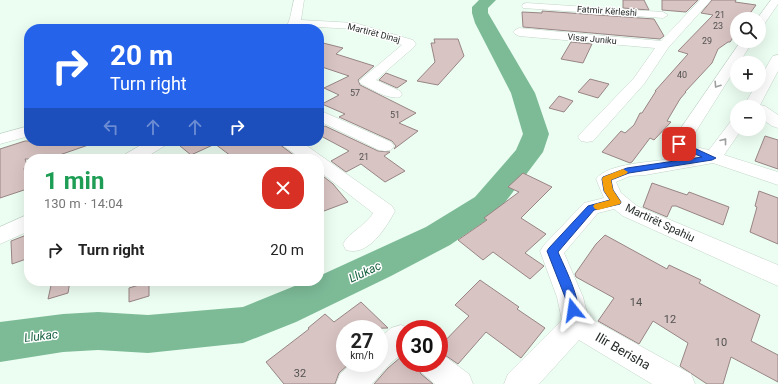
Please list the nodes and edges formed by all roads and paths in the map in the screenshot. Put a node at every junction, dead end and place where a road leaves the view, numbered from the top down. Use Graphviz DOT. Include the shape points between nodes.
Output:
graph roads {
  1 [pos="299,0"];
  2 [pos="706,0"];
  3 [pos="776,0"];
  4 [pos="657,5"];
  5 [pos="527,6"];
  6 [pos="766,14"];
  7 [pos="663,15"];
  8 [pos="686,21"];
  9 [pos="293,24"];
  10 [pos="324,25"];
  11 [pos="519,32"];
  12 [pos="664,45"];
  13 [pos="743,48"];
  14 [pos="778,59"];
  15 [pos="395,94"];
  16 [pos="758,100"];
  17 [pos="766,115"];
  18 [pos="324,117"];
  19 [pos="778,123"];
  20 [pos="24,132"];
  21 [pos="730,134"];
  22 [pos="588,137"];
  23 [pos="0,139"];
  24 [pos="152,146"];
  25 [pos="294,146"];
  26 [pos="385,146"];
  27 [pos="680,153"];
  28 [pos="138,154"];
  29 [pos="303,154"];
  30 [pos="712,158"];
  31 [pos="324,170"];
  32 [pos="778,179"];
  33 [pos="616,202"];
  34 [pos="24,224"];
  35 [pos="0,236"];
  36 [pos="354,244"];
  37 [pos="778,276"];
  38 [pos="576,324"];
  39 [pos="396,341"];
  40 [pos="388,348"];
  41 [pos="364,372"];
  42 [pos="443,372"];
  43 [pos="351,384"];
  44 [pos="458,384"];
  45 [pos="520,384"];
  46 [pos="680,384"];
  1 -- 9 [label="street, Martirët Dinaj"];
  2 -- 8 [label="street"];
  3 -- 6 [label="street"];
  4 -- 7 [label="street"];
  5 -- 7 [label="street, Fatmir Kërleshi"];
  7 -- 8 [label="street, Fatmir Kërleshi"];
  8 -- 12 [label="street"];
  10 -- 15 [label="street, Martirët Dinaj" via="355,26 409,43 366,80"];
  11 -- 12 [label="street, Visar Juniku"];
  12 -- 22 [label="street" via="639,81"];
  13 -- 27 [label="street, one-way"];
  14 -- 16 [label="street"];
  17 -- 19 [label="street"];
  18 -- 26 [label="street"];
  20 -- 23 [label="street"];
  30 -- 21 [label="street, one-way"];
  24 -- 28 [label="street"];
  25 -- 29 [label="street"];
  27 -- 30 [label="street"];
  27 -- 33 [label="street, Martirët Spahiu" via="659,167 627,170 606,179 608,191"];
  30 -- 32 [label="street"];
  31 -- 36 [label="street" via="385,211 377,225"];
  33 -- 37 [label="street, Martirët Spahiu" via="630,211"];
  33 -- 38 [label="street" via="591,208 552,251 570,297"];
  34 -- 35 [label="street"];
  38 -- 45 [label="street"];
  38 -- 46 [label="street, Ilir Berisha"];
  39 -- 40 [label="street"];
  41 -- 43 [label="street"];
  42 -- 44 [label="street"];
}
